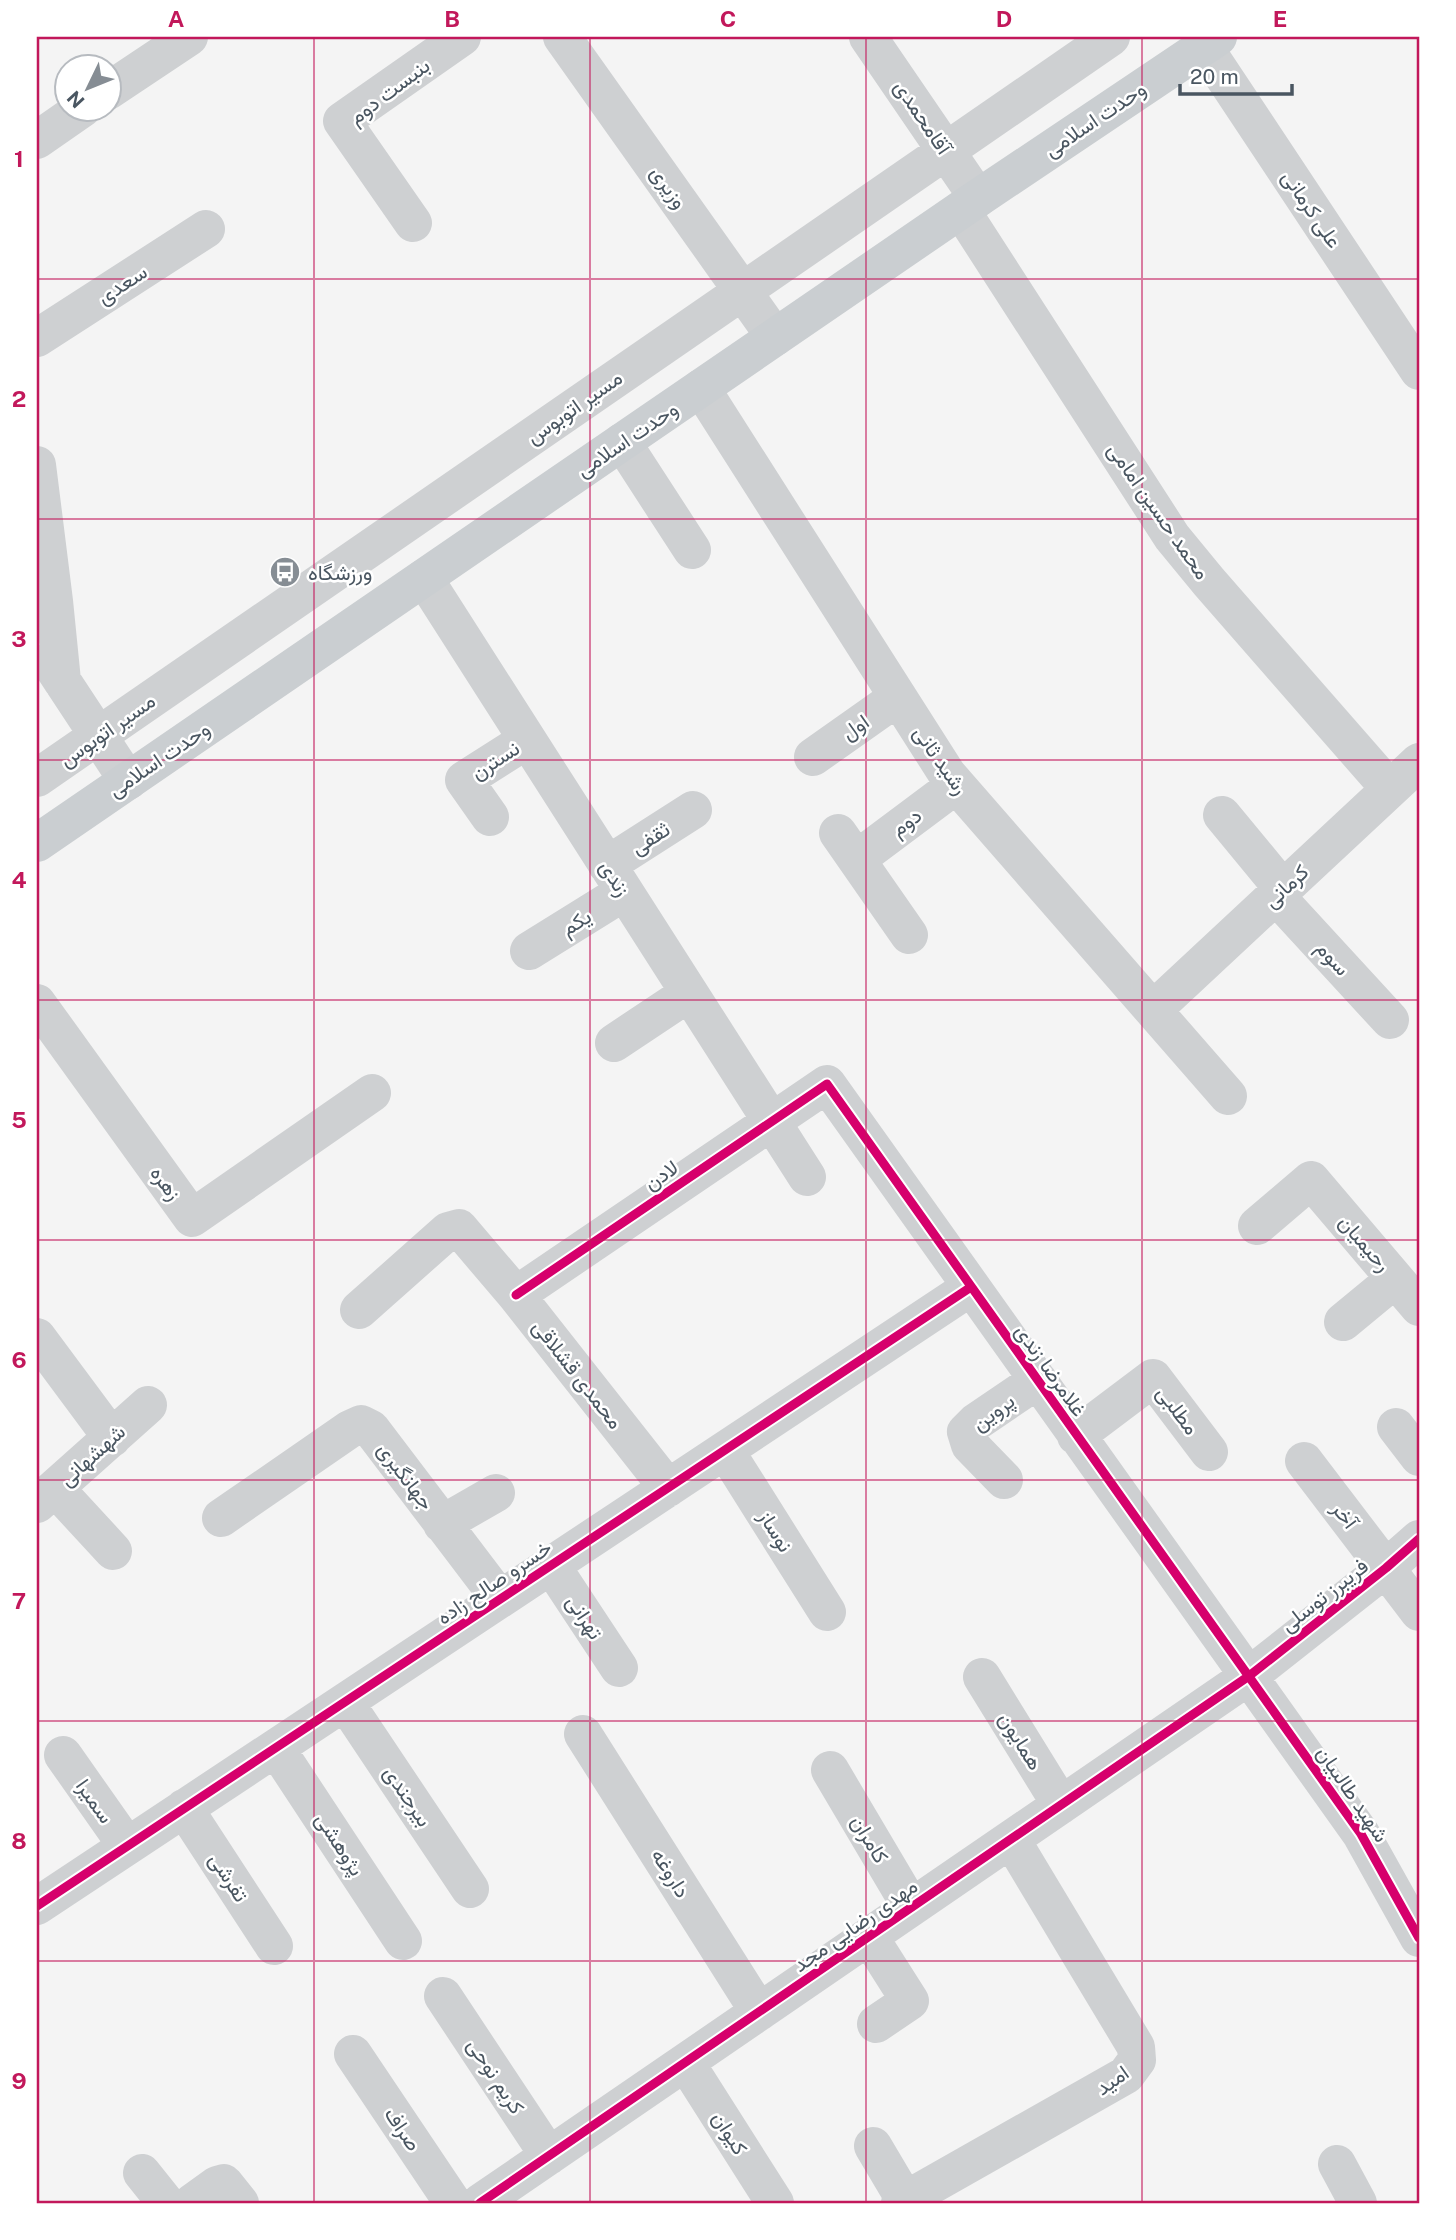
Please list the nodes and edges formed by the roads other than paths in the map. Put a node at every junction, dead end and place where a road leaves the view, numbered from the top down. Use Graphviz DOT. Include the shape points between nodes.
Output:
graph roads {
  1 [pos="462,37"];
  2 [pos="562,37"];
  3 [pos="868,37"];
  4 [pos="1111,37"];
  5 [pos="178,40"];
  6 [pos="1211,42"];
  7 [pos="122,81"];
  8 [pos="63,122"];
  9 [pos="37,140"];
  10 [pos="946,150"];
  11 [pos="969,204"];
  12 [pos="413,223"];
  13 [pos="206,229"];
  14 [pos="743,291"];
  15 [pos="775,337"];
  16 [pos="37,338"];
  17 [pos="1419,371"];
  18 [pos="701,388"];
  19 [pos="622,442"];
  20 [pos="37,465"];
  21 [pos="692,550"];
  22 [pos="424,578"];
  23 [pos="37,641"];
  24 [pos="62,681"];
  25 [pos="898,697"];
  26 [pos="99,735"];
  27 [pos="527,740"];
  28 [pos="813,757"];
  29 [pos="1419,762"];
  30 [pos="37,778"];
  31 [pos="128,780"];
  32 [pos="956,785"];
  33 [pos="1390,789"];
  34 [pos="693,810"];
  35 [pos="1222,815"];
  36 [pos="490,817"];
  37 [pos="37,843"];
  38 [pos="615,879"];
  39 [pos="1280,893"];
  40 [pos="909,935"];
  41 [pos="529,951"];
  42 [pos="689,993"];
  43 [pos="37,1003"];
  44 [pos="1153,1010"];
  45 [pos="1390,1020"];
  46 [pos="614,1043"];
  47 [pos="827,1084"];
  48 [pos="372,1093"];
  49 [pos="1228,1096"];
  50 [pos="771,1122"];
  51 [pos="807,1177"];
  52 [pos="1257,1226"];
  53 [pos="1395,1279"];
  54 [pos="971,1287"];
  55 [pos="516,1295"];
  56 [pos="1419,1307"];
  57 [pos="359,1310"];
  58 [pos="1343,1322"];
  59 [pos="37,1338"];
  60 [pos="1038,1380"];
  61 [pos="148,1405"];
  62 [pos="1396,1427"];
  63 [pos="1076,1436"];
  64 [pos="111,1438"];
  65 [pos="725,1450"];
  66 [pos="1209,1452"];
  67 [pos="1419,1457"];
  68 [pos="1304,1461"];
  69 [pos="1004,1480"];
  70 [pos="668,1488"];
  71 [pos="44,1493"];
  72 [pos="496,1493"];
  73 [pos="221,1518"];
  74 [pos="442,1524"];
  75 [pos="1419,1539"];
  76 [pos="113,1550"];
  77 [pos="551,1565"];
  78 [pos="1386,1569"];
  79 [pos="500,1600"];
  80 [pos="827,1612"];
  81 [pos="1419,1612"];
  82 [pos="619,1668"];
  83 [pos="1249,1676"];
  84 [pos="982,1677"];
  85 [pos="345,1702"];
  86 [pos="583,1734"];
  87 [pos="276,1748"];
  88 [pos="63,1755"];
  89 [pos="830,1770"];
  90 [pos="1060,1805"];
  91 [pos="184,1808"];
  92 [pos="1012,1839"];
  93 [pos="127,1846"];
  94 [pos="470,1889"];
  95 [pos="37,1906"];
  96 [pos="911,1907"];
  97 [pos="870,1938"];
  98 [pos="1419,1938"];
  99 [pos="403,1941"];
  100 [pos="274,1946"];
  101 [pos="443,1996"];
  102 [pos="760,2012"];
  103 [pos="877,2024"];
  104 [pos="353,2054"];
  105 [pos="686,2063"];
  106 [pos="873,2146"];
  107 [pos="549,2156"];
  108 [pos="1337,2164"];
  109 [pos="142,2173"];
  110 [pos="953,2190"];
  111 [pos="903,2202"];
  112 [pos="166,2203"];
  113 [pos="192,2203"];
  114 [pos="240,2203"];
  115 [pos="453,2203"];
  116 [pos="481,2203"];
  117 [pos="775,2203"];
  118 [pos="1357,2203"];
  1 -- 12 [label="street, بنبست دوم" via="342,121"];
  2 -- 14 [label="street, وزیری"];
  3 -- 10 [label="street, آقامحمدی"];
  4 -- 10 [label="street, مسیر اتوبوس"];
  5 -- 7 [label="street"];
  6 -- 11 [label="main road, وحدت اسلامی"];
  6 -- 17 [label="street, علی کرمانی"];
  8 -- 9 [label="street"];
  10 -- 11 [label="street, آقامحمدی"];
  10 -- 14 [label="street, مسیر اتوبوس"];
  11 -- 15 [label="main road, وحدت اسلامی"];
  11 -- 33 [label="street, محمد حسین امامی" via="1172,537"];
  13 -- 16 [label="street, سعدی"];
  14 -- 15 [label="street, وزیری"];
  14 -- 26 [label="street, مسیر اتوبوس"];
  15 -- 18 [label="main road, وحدت اسلامی"];
  18 -- 19 [label="main road, وحدت اسلامی"];
  18 -- 25 [label="street, رشید ثانی"];
  19 -- 21 [label="street"];
  19 -- 22 [label="main road, وحدت اسلامی"];
  20 -- 24 [label="street"];
  22 -- 27 [label="street, زندی"];
  22 -- 31 [label="main road, وحدت اسلامی"];
  23 -- 24 [label="street"];
  24 -- 26 [label="street"];
  25 -- 28 [label="street, اول"];
  25 -- 32 [label="street, رشید ثانی"];
  26 -- 30 [label="street, مسیر اتوبوس"];
  26 -- 31 [label="street"];
  27 -- 36 [label="street, نسترن" via="464,780"];
  27 -- 38 [label="street, زندی"];
  29 -- 33 [label="street, کرمانی"];
  31 -- 37 [label="main road, وحدت اسلامی"];
  32 -- 40 [label="street, دوم" via="848,846"];
  32 -- 44 [label="street, رشید ثانی"];
  33 -- 39 [label="street, کرمانی"];
  34 -- 38 [label="street, ثقفی"];
  35 -- 39 [label="street, سوم"];
  38 -- 41 [label="street, یکم"];
  38 -- 42 [label="street, زندی"];
  39 -- 44 [label="street, کرمانی"];
  39 -- 45 [label="street, سوم"];
  42 -- 46 [label="street"];
  42 -- 50 [label="street, زندی"];
  43 -- 48 [label="street, زهره" via="192,1218"];
  44 -- 49 [label="street, رشید ثانی"];
  47 -- 50 [label="street, لادن"];
  47 -- 54 [label="street, غلامرضا زندی"];
  50 -- 51 [label="street, زندی"];
  50 -- 55 [label="street, لادن"];
  52 -- 53 [label="street, رحیمیان" via="1311,1180"];
  53 -- 56 [label="street, رحیمیان"];
  53 -- 58 [label="street"];
  54 -- 60 [label="street, غلامرضا زندی"];
  54 -- 65 [label="street, خسرو صالح زاده"];
  55 -- 57 [label="street, محمدی قشلاقی" via="459,1228 448,1231"];
  55 -- 70 [label="street, محمدی قشلاقی"];
  59 -- 64 [label="street"];
  60 -- 63 [label="street, غلامرضا زندی"];
  60 -- 69 [label="street, پروین" via="966,1432 970,1445"];
  61 -- 64 [label="street, شهشهانی"];
  62 -- 67 [label="street"];
  63 -- 66 [label="street, مطلبی" via="1153,1378"];
  63 -- 83 [label="street, غلامرضا زندی"];
  64 -- 71 [label="street, شهشهانی"];
  65 -- 70 [label="street, خسرو صالح زاده"];
  65 -- 80 [label="street, نوساز"];
  68 -- 78 [label="street, آخر"];
  70 -- 77 [label="street, خسرو صالح زاده"];
  71 -- 76 [label="street"];
  72 -- 74 [label="street"];
  73 -- 74 [label="street, جهانگیری" via="361,1424 371,1429"];
  74 -- 79 [label="street, جهانگیری"];
  75 -- 78 [label="street, فریبرز توسلی"];
  77 -- 79 [label="street, خسرو صالح زاده"];
  77 -- 82 [label="street, تهرانی"];
  78 -- 81 [label="street, آخر"];
  78 -- 83 [label="street, فریبرز توسلی"];
  79 -- 85 [label="street, خسرو صالح زاده"];
  83 -- 90 [label="street, مهدی رضایی مجد"];
  83 -- 98 [label="street, شهید طالبیان" via="1362,1834"];
  84 -- 90 [label="street, همایون"];
  85 -- 87 [label="street, خسرو صالح زاده"];
  85 -- 94 [label="street, بیرجندی"];
  86 -- 102 [label="street, داروغه"];
  87 -- 91 [label="street, خسرو صالح زاده"];
  87 -- 99 [label="street, پژوهشی"];
  88 -- 93 [label="street, سمیرا"];
  89 -- 96 [label="street, کامران"];
  90 -- 92 [label="street, مهدی رضایی مجد"];
  91 -- 93 [label="street, خسرو صالح زاده"];
  91 -- 100 [label="street, تفرشی"];
  92 -- 96 [label="street, مهدی رضایی مجد"];
  92 -- 110 [label="street, امید" via="1136,2047 1137,2060 1126,2075"];
  93 -- 95 [label="street, خسرو صالح زاده"];
  96 -- 97 [label="street, مهدی رضایی مجد"];
  97 -- 102 [label="street, مهدی رضایی مجد"];
  97 -- 103 [label="street" via="910,2001"];
  101 -- 107 [label="street, کریم نوحی"];
  102 -- 105 [label="street, مهدی رضایی مجد"];
  104 -- 115 [label="street, صراف"];
  105 -- 107 [label="street, مهدی رضایی مجد"];
  105 -- 117 [label="street, کیوان"];
  106 -- 111 [label="street"];
  107 -- 116 [label="street, مهدی رضایی مجد"];
  108 -- 118 [label="street"];
  109 -- 112 [label="street"];
  110 -- 111 [label="street, امید"];
  113 -- 114 [label="street" via="224,2183"];
}
